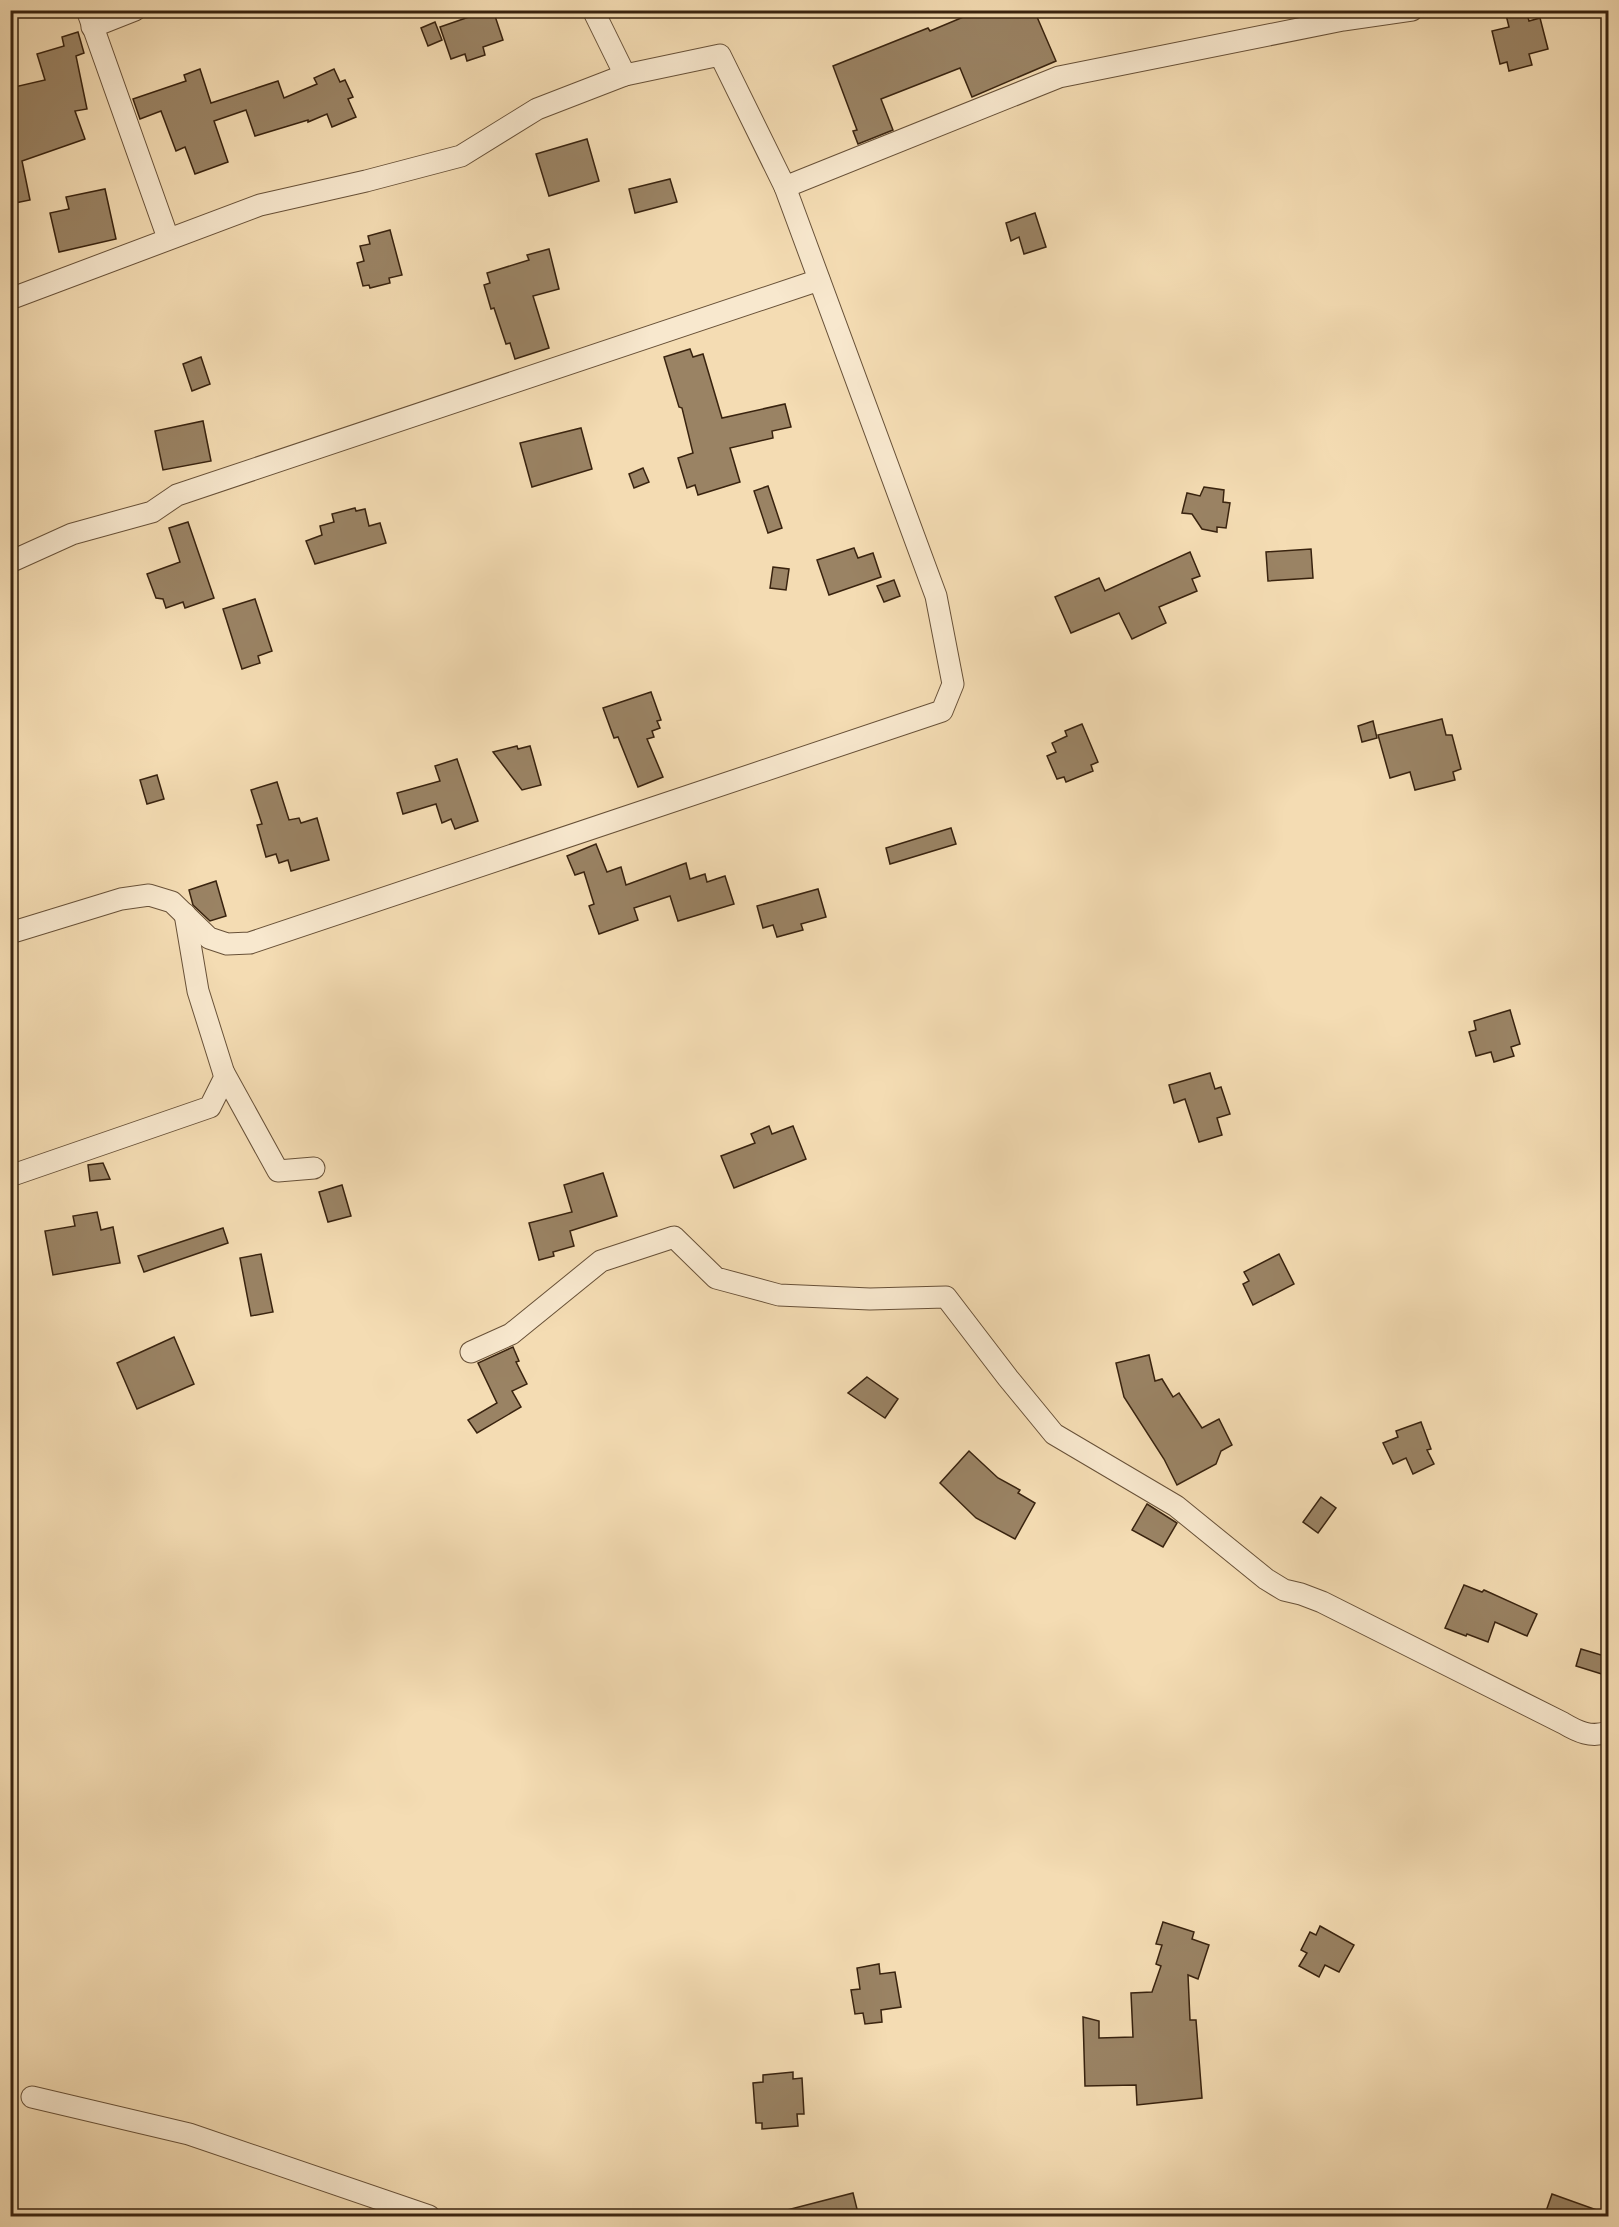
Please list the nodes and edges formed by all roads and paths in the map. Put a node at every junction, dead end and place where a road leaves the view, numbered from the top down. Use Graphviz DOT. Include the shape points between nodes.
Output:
graph roads {
  1 [pos="135,10"];
  2 [pos="592,10"];
  3 [pos="1412,10"];
  4 [pos="89,19"];
  5 [pos="625,75"];
  6 [pos="785,187"];
  7 [pos="168,238"];
  8 [pos="819,280"];
  9 [pos="10,299"];
  10 [pos="10,562"];
  11 [pos="185,914"];
  12 [pos="10,933"];
  13 [pos="224,1073"];
  14 [pos="314,1168"];
  15 [pos="10,1176"];
  16 [pos="471,1352"];
  17 [pos="1608,1732"];
  18 [pos="32,2097"];
  19 [pos="429,2217"];
  1 -- 4 [label="street"];
  2 -- 5 [label="street"];
  3 -- 6 [label="street" via="1343,20 1059,77"];
  4 -- 7 [label="street"];
  5 -- 6 [label="street" via="720,55"];
  5 -- 7 [label="street" via="537,109 461,156 260,205"];
  6 -- 8 [label="street"];
  7 -- 9 [label="street"];
  8 -- 10 [label="street" via="177,495 152,512 72,534"];
  8 -- 11 [label="street" via="936,596 953,684 942,711 250,944 226,944 209,938"];
  11 -- 12 [label="street" via="172,902 149,895 121,899"];
  11 -- 13 [label="street" via="198,991"];
  13 -- 14 [label="street" via="278,1171"];
  13 -- 15 [label="street" via="210,1107"];
  16 -- 17 [label="street" via="511,1334 601,1261 674,1237 716,1278 779,1295 946,1297 1054,1434 1176,1506 1266,1579 1284,1590 1332,1607 1580,1733 1599,1736"];
  18 -- 19 [label="street" via="189,2134"];
}
